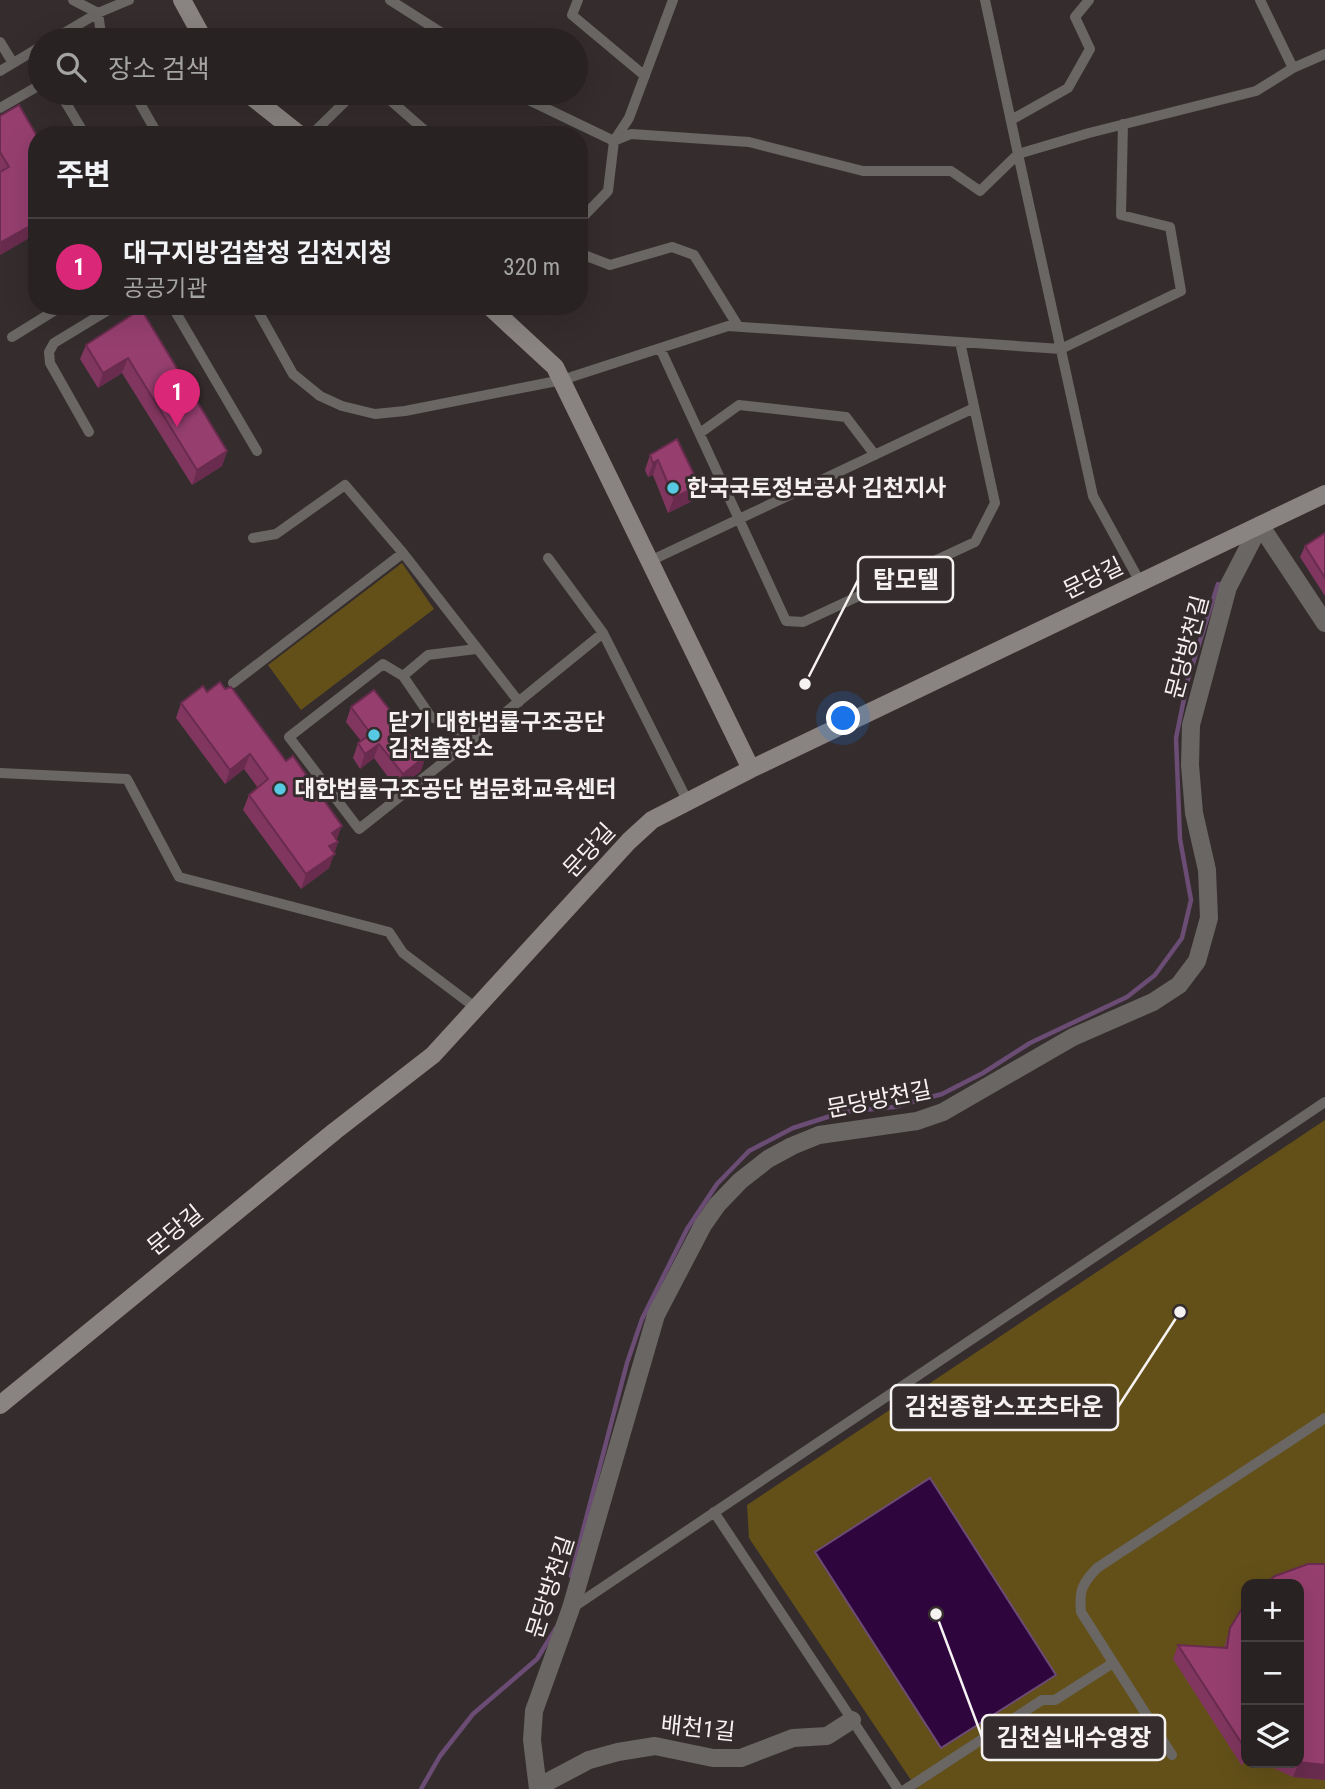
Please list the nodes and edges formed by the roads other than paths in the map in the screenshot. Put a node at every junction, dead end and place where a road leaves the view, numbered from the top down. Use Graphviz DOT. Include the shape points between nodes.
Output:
graph roads {
  1 [pos="73,0"];
  2 [pos="129,0"];
  3 [pos="182,0"];
  4 [pos="390,0"];
  5 [pos="579,0"];
  6 [pos="673,0"];
  7 [pos="985,0"];
  8 [pos="1089,0"];
  9 [pos="1260,0"];
  10 [pos="98,13"];
  11 [pos="72,28"];
  12 [pos="100,28"];
  13 [pos="197,28"];
  14 [pos="434,28"];
  15 [pos="588,28"];
  16 [pos="588,28"];
  17 [pos="0,42"];
  18 [pos="28,54"];
  19 [pos="1325,54"];
  20 [pos="13,63"];
  21 [pos="1293,68"];
  22 [pos="0,71"];
  23 [pos="645,76"];
  24 [pos="28,92"];
  25 [pos="67,105"];
  26 [pos="141,105"];
  27 [pos="262,105"];
  28 [pos="342,105"];
  29 [pos="394,105"];
  30 [pos="539,105"];
  31 [pos="0,107"];
  32 [pos="1011,120"];
  33 [pos="1123,124"];
  34 [pos="80,126"];
  35 [pos="153,126"];
  36 [pos="289,126"];
  37 [pos="321,126"];
  38 [pos="419,126"];
  39 [pos="583,126"];
  40 [pos="588,129"];
  41 [pos="614,141"];
  42 [pos="1018,154"];
  43 [pos="588,212"];
  44 [pos="588,256"];
  45 [pos="47,315"];
  46 [pos="100,315"];
  47 [pos="177,315"];
  48 [pos="260,315"];
  49 [pos="502,315"];
  50 [pos="738,326"];
  51 [pos="12,337"];
  52 [pos="960,342"];
  53 [pos="660,348"];
  54 [pos="1061,349"];
  55 [pos="562,380"];
  56 [pos="974,408"];
  57 [pos="89,432"];
  58 [pos="699,433"];
  59 [pos="257,451"];
  60 [pos="875,454"];
  61 [pos="1325,494"];
  62 [pos="738,519"];
  63 [pos="1261,525"];
  64 [pos="253,538"];
  65 [pos="403,553"];
  66 [pos="548,558"];
  67 [pos="650,561"];
  68 [pos="1140,582"];
  69 [pos="1325,623"];
  70 [pos="603,633"];
  71 [pos="475,649"];
  72 [pos="403,676"];
  73 [pos="233,683"];
  74 [pos="519,702"];
  75 [pos="469,742"];
  76 [pos="751,769"];
  77 [pos="0,773"];
  78 [pos="688,802"];
  79 [pos="476,1008"];
  80 [pos="1325,1102"];
  81 [pos="0,1405"];
  82 [pos="1325,1418"];
  83 [pos="713,1512"];
  84 [pos="571,1608"];
  85 [pos="1113,1663"];
  86 [pos="852,1720"];
  87 [pos="1172,1755"];
  88 [pos="538,1788"];
  89 [pos="898,1789"];
  90 [pos="906,1789"];
  1 -- 10 [label="lane"];
  2 -- 10 [label="lane"];
  3 -- 13 [label="street"];
  4 -- 14 [label="lane"];
  5 -- 16 [label="lane" via="572,15"];
  6 -- 23 [label="lane"];
  7 -- 32 [label="lane"];
  8 -- 32 [label="lane" via="1075,17 1090,49 1068,88"];
  9 -- 21 [label="lane"];
  10 -- 11 [label="lane"];
  10 -- 12 [label="lane"];
  15 -- 23 [label="lane"];
  17 -- 20 [label="lane"];
  18 -- 20 [label="lane"];
  19 -- 21 [label="lane"];
  20 -- 22 [label="lane"];
  21 -- 33 [label="lane" via="1256,91"];
  23 -- 41 [label="lane" via="629,118"];
  24 -- 31 [label="lane"];
  25 -- 34 [label="lane"];
  26 -- 35 [label="lane"];
  27 -- 36 [label="street"];
  28 -- 37 [label="lane"];
  29 -- 38 [label="lane"];
  30 -- 39 [label="lane"];
  32 -- 42 [label="lane"];
  33 -- 42 [label="lane"];
  33 -- 54 [label="lane" via="1121,215 1170,228 1181,291"];
  40 -- 41 [label="lane"];
  41 -- 42 [label="lane" via="631,134 749,142 863,171 951,171 980,191"];
  41 -- 43 [label="lane" via="608,191"];
  42 -- 54 [label="lane"];
  44 -- 50 [label="lane" via="610,265 673,247 694,255"];
  45 -- 51 [label="lane"];
  46 -- 57 [label="lane" via="54,343 49,352 50,363"];
  47 -- 59 [label="lane"];
  48 -- 55 [label="lane" via="293,374 320,396 375,414"];
  49 -- 55 [label="street" via="555,367"];
  50 -- 52 [label="lane"];
  50 -- 53 [label="lane"];
  52 -- 54 [label="lane"];
  52 -- 56 [label="lane"];
  53 -- 55 [label="lane"];
  53 -- 58 [label="lane"];
  54 -- 68 [label="lane" via="1093,496"];
  55 -- 67 [label="street"];
  56 -- 60 [label="lane"];
  56 -- 62 [label="lane" via="995,503 975,542 803,622 786,621"];
  58 -- 60 [label="lane" via="739,405 846,417"];
  58 -- 62 [label="lane"];
  60 -- 62 [label="lane"];
  61 -- 63 [label="street, 문당길"];
  62 -- 67 [label="lane"];
  63 -- 68 [label="street, 문당길"];
  63 -- 69 [label="street"];
  63 -- 84 [label="street, 문당방천길" via="1228,587 1191,725 1194,813 1207,870 1209,918 1197,961 1179,985 1153,1002 1073,1037 943,1112 918,1121 819,1135 768,1159 732,1189 703,1225 656,1315"];
  64 -- 65 [label="lane" via="276,534 345,485"];
  65 -- 71 [label="lane"];
  65 -- 73 [label="lane"];
  66 -- 70 [label="lane"];
  67 -- 76 [label="street"];
  68 -- 76 [label="street, 문당길"];
  70 -- 74 [label="lane"];
  70 -- 78 [label="lane"];
  71 -- 72 [label="lane" via="428,655"];
  71 -- 74 [label="lane"];
  72 -- 75 [label="lane" via="431,717 451,724"];
  72 -- 75 [label="lane" via="383,664 289,737 359,829"];
  74 -- 75 [label="lane"];
  76 -- 78 [label="street, 문당길"];
  77 -- 79 [label="lane" via="127,779 179,877 389,932 402,953"];
  78 -- 79 [label="street, 문당길" via="652,820 629,841"];
  79 -- 81 [label="street, 문당길" via="433,1055"];
  80 -- 83 [label="lane"];
  82 -- 85 [label="lane" via="1085,1580 1079,1594 1081,1612"];
  83 -- 84 [label="lane"];
  83 -- 86 [label="lane"];
  84 -- 88 [label="street, 문당방천길" via="534,1711 532,1740"];
  85 -- 87 [label="lane"];
  85 -- 90 [label="lane" via="1055,1700 1042,1700"];
  86 -- 88 [label="street, 배천1길" via="827,1736 793,1738 741,1758 713,1758 656,1746 618,1752 589,1760"];
  86 -- 89 [label="lane"];
}
